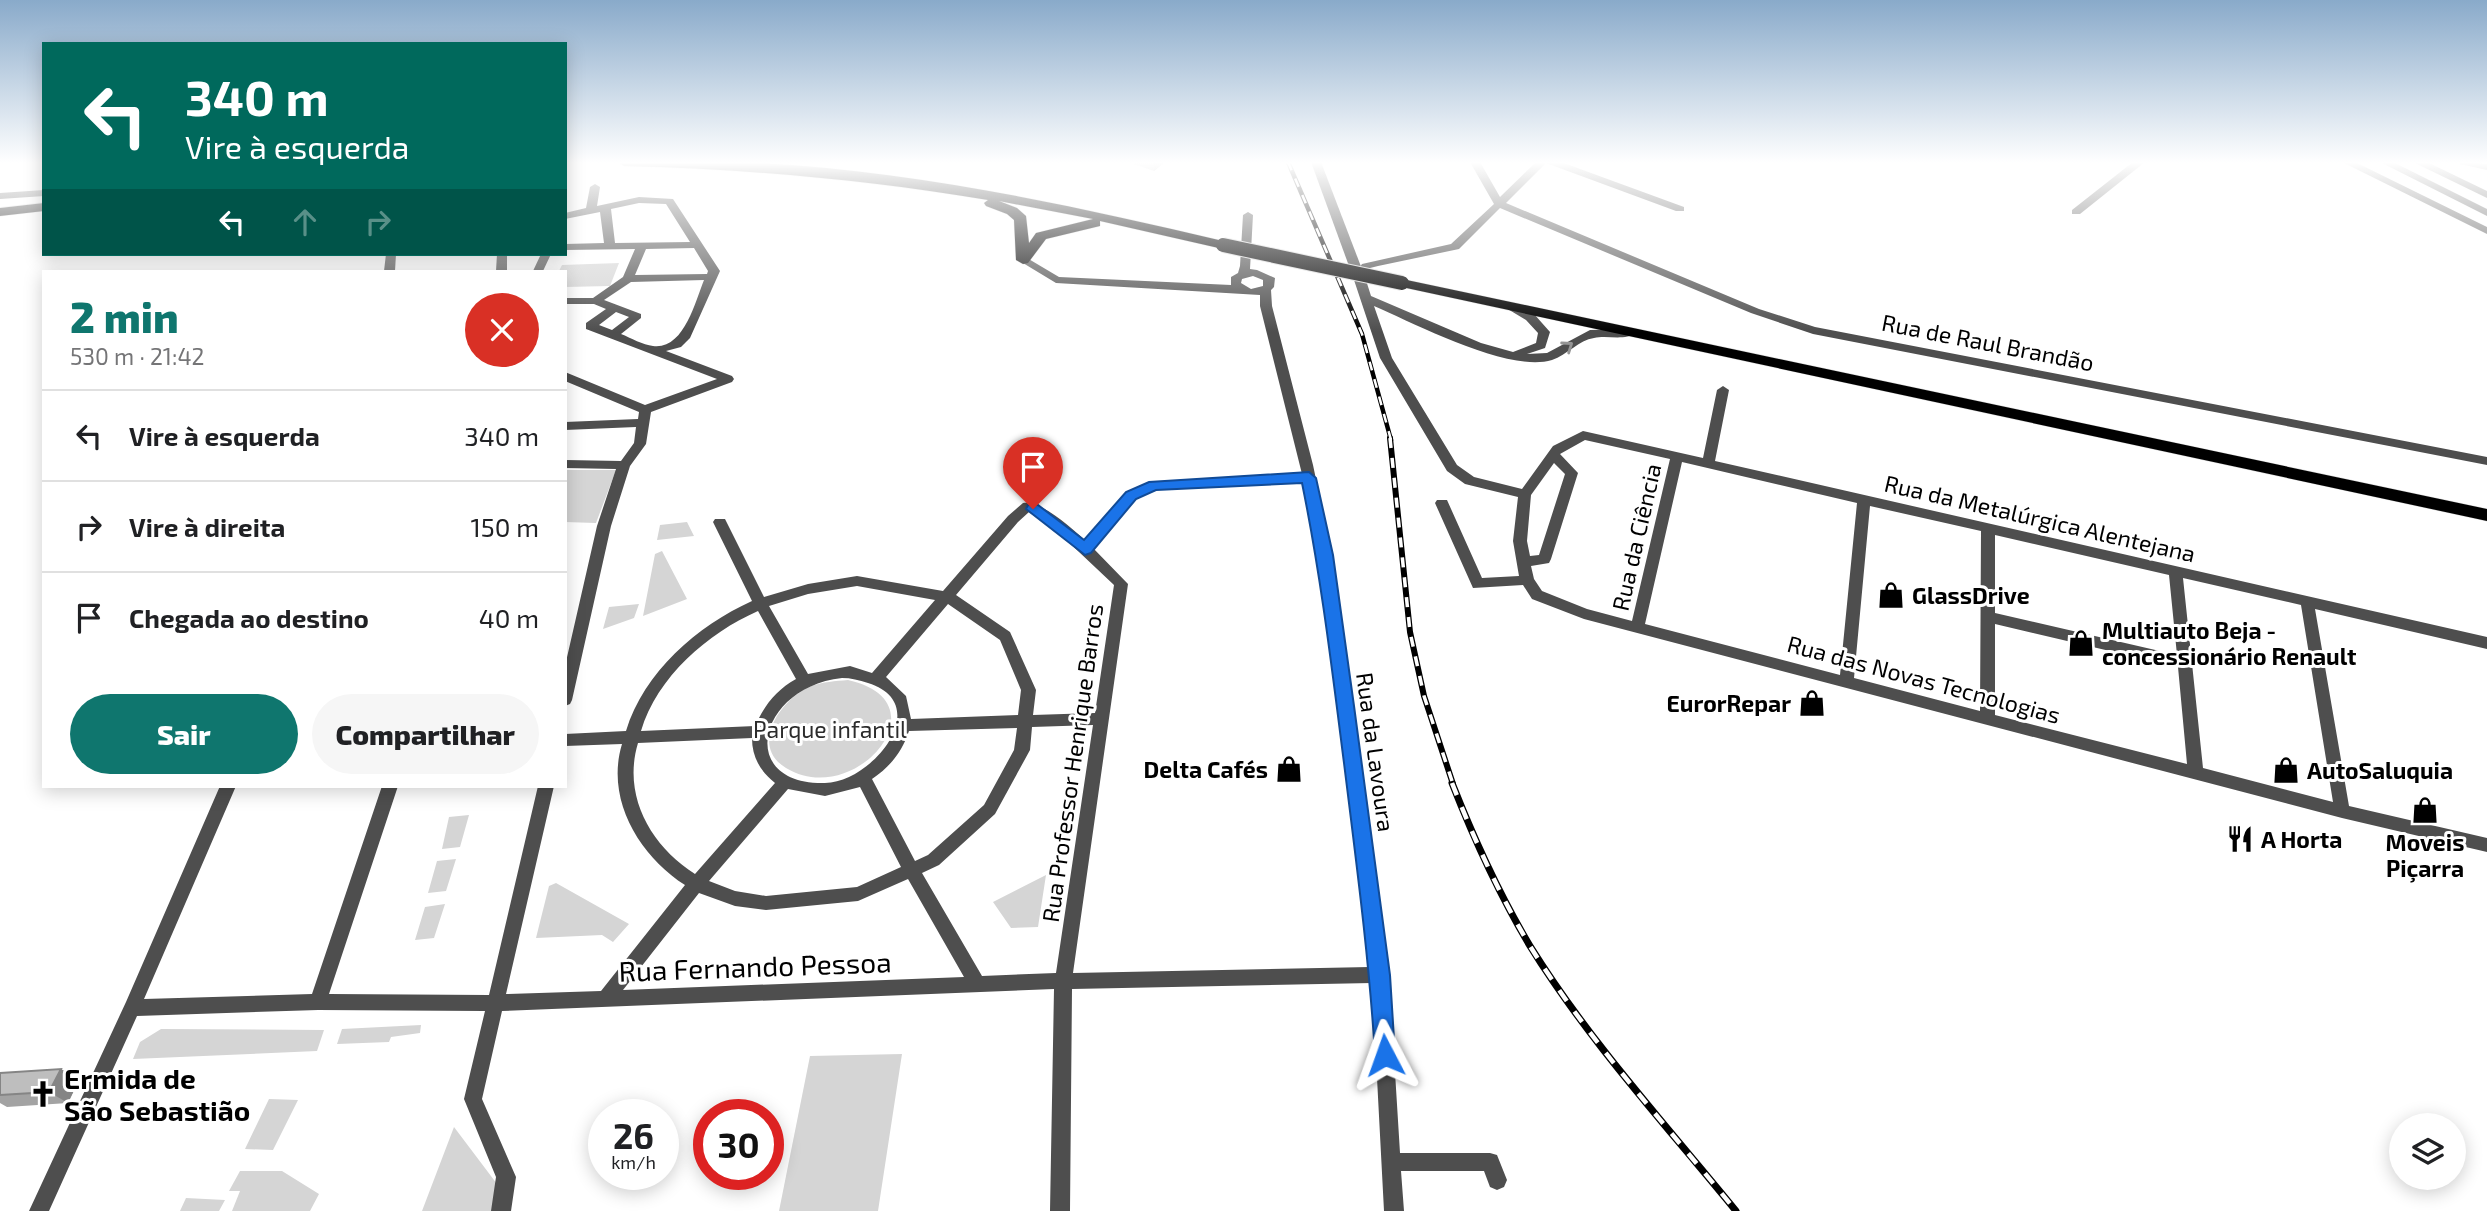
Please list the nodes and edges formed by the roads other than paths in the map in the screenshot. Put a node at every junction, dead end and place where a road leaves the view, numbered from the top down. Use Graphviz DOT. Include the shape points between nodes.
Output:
graph roads {
  1 [pos="606,219"];
  2 [pos="680,219"];
  3 [pos="1020,219"];
  4 [pos="1037,219"];
  5 [pos="1053,219"];
  6 [pos="1092,219"];
  7 [pos="1248,219"];
  8 [pos="1337,219"];
  9 [pos="1484,219"];
  10 [pos="1534,219"];
  11 [pos="2462,219"];
  12 [pos="2487,231"];
  13 [pos="1024,232"];
  14 [pos="1041,236"];
  15 [pos="697,245"];
  16 [pos="642,246"];
  17 [pos="567,247"];
  18 [pos="610,247"];
  19 [pos="1023,260"];
  20 [pos="1241,276"];
  21 [pos="711,277"];
  22 [pos="1359,277"];
  23 [pos="628,279"];
  24 [pos="1265,289"];
  25 [pos="1252,293"];
  26 [pos="1366,298"];
  27 [pos="567,301"];
  28 [pos="595,301"];
  29 [pos="1266,306"];
  30 [pos="1510,306"];
  31 [pos="615,308"];
  32 [pos="1631,333"];
  33 [pos="614,334"];
  34 [pos="677,351"];
  35 [pos="1505,354"];
  36 [pos="567,377"];
  37 [pos="1723,390"];
  38 [pos="643,416"];
  39 [pos="567,426"];
  40 [pos="1554,454"];
  41 [pos="1677,456"];
  42 [pos="2487,461"];
  43 [pos="1708,463"];
  44 [pos="567,464"];
  45 [pos="624,465"];
  46 [pos="1309,478"];
  47 [pos="1525,494"];
  48 [pos="1864,499"];
  49 [pos="1442,503"];
  50 [pos="2487,515"];
  51 [pos="720,522"];
  52 [pos="1988,528"];
  53 [pos="1085,549"];
  54 [pos="1525,562"];
  55 [pos="2175,570"];
  56 [pos="1527,580"];
  57 [pos="947,596"];
  58 [pos="2307,601"];
  59 [pos="760,603"];
  60 [pos="1988,618"];
  61 [pos="1637,628"];
  62 [pos="2487,643"];
  63 [pos="2186,663"];
  64 [pos="877,678"];
  65 [pos="805,681"];
  66 [pos="1846,683"];
  67 [pos="567,691"];
  68 [pos="1102,719"];
  69 [pos="1987,719"];
  70 [pos="1030,722"];
  71 [pos="905,725"];
  72 [pos="760,732"];
  73 [pos="630,737"];
  74 [pos="567,740"];
  75 [pos="2196,773"];
  76 [pos="863,778"];
  77 [pos="785,782"];
  78 [pos="227,788"];
  79 [pos="389,788"];
  80 [pos="546,788"];
  81 [pos="2342,811"];
  82 [pos="2487,845"];
  83 [pos="913,873"];
  84 [pos="696,884"];
  85 [pos="1380,975"];
  86 [pos="1063,981"];
  87 [pos="978,985"];
  88 [pos="606,998"];
  89 [pos="318,1002"];
  90 [pos="496,1003"];
  91 [pos="132,1008"];
  92 [pos="1392,1162"];
  93 [pos="1497,1180"];
  94 [pos="39,1211"];
  95 [pos="502,1211"];
  96 [pos="1059,1211"];
  97 [pos="1394,1211"];
  1 -- 18 [label="street"];
  2 -- 15 [label="street"];
  3 -- 13 [label="main road"];
  4 -- 13 [label="main road"];
  5 -- 14 [label="main road"];
  6 -- 14 [label="main road"];
  6 -- 30 [label="main road, bridge"];
  7 -- 20 [label="street"];
  8 -- 22 [label="street"];
  9 -- 22 [label="street" via="1455,247 1366,266"];
  10 -- 42 [label="street, Rua de Raul Brandão" via="1755,311 1812,330"];
  11 -- 12 [label="street"];
  13 -- 19 [label="main road"];
  14 -- 19 [label="main road"];
  15 -- 16 [label="street"];
  15 -- 21 [label="street" via="714,271"];
  16 -- 18 [label="street"];
  16 -- 23 [label="street"];
  17 -- 18 [label="street"];
  19 -- 20 [label="street" via="1056,280 1210,286"];
  20 -- 24 [label="street, Rua da Lavoura" via="1258,272 1270,281"];
  20 -- 25 [label="street"];
  21 -- 23 [label="street"];
  21 -- 34 [label="street"];
  22 -- 26 [label="street"];
  23 -- 28 [label="street"];
  24 -- 25 [label="street"];
  24 -- 29 [label="street, Rua da Lavoura"];
  25 -- 29 [label="street"];
  26 -- 35 [label="street"];
  26 -- 47 [label="street" via="1389,365 1452,468 1470,481"];
  27 -- 28 [label="street"];
  28 -- 31 [label="street"];
  29 -- 46 [label="street, Rua da Lavoura"];
  30 -- 32 [label="main road"];
  30 -- 35 [label="street" via="1540,325 1545,339 1533,350"];
  31 -- 33 [label="street" via="637,316"];
  31 -- 33 [label="street" via="590,326"];
  35 -- 32 [label="street, one-way" via="1538,359 1561,352 1590,334"];
  32 -- 50 [label="main road"];
  33 -- 34 [label="street" via="655,350"];
  34 -- 38 [label="street" via="728,379"];
  36 -- 38 [label="street"];
  37 -- 43 [label="street"];
  38 -- 39 [label="street"];
  38 -- 45 [label="street" via="640,444"];
  40 -- 41 [label="street, Rua da Metalúrgica Alentejana" via="1583,435"];
  40 -- 47 [label="street"];
  40 -- 54 [label="street" via="1572,473 1544,559"];
  41 -- 43 [label="street, Rua da Metalúrgica Alentejana"];
  41 -- 61 [label="street, Rua da Ciência"];
  43 -- 48 [label="street, Rua da Metalúrgica Alentejana"];
  44 -- 45 [label="street"];
  45 -- 67 [label="street" via="604,526"];
  46 -- 53 [label="street" via="1154,485 1131,495"];
  46 -- 85 [label="street, Rua da Lavoura" via="1325,555"];
  47 -- 54 [label="street" via="1520,541"];
  48 -- 52 [label="street, Rua da Metalúrgica Alentejana"];
  48 -- 66 [label="street"];
  49 -- 56 [label="street" via="1478,584"];
  51 -- 59 [label="street"];
  52 -- 55 [label="street, Rua da Metalúrgica Alentejana"];
  52 -- 60 [label="street"];
  53 -- 57 [label="street, Rua Professor Henrique Barros" via="1028,506"];
  53 -- 68 [label="street, Rua Professor Henrique Barros" via="1121,584"];
  54 -- 56 [label="street"];
  55 -- 58 [label="street, Rua da Metalúrgica Alentejana"];
  55 -- 63 [label="street"];
  56 -- 61 [label="street, Rua das Novas Tecnologias" via="1537,595"];
  57 -- 59 [label="street" via="898,584 857,581 792,592"];
  57 -- 64 [label="street"];
  57 -- 70 [label="street" via="972,609 1010,646 1029,694"];
  58 -- 62 [label="street, Rua da Metalúrgica Alentejana"];
  58 -- 81 [label="street"];
  59 -- 65 [label="street"];
  59 -- 73 [label="street" via="730,618 678,659 640,710"];
  60 -- 63 [label="street"];
  60 -- 69 [label="street"];
  61 -- 66 [label="street, Rua das Novas Tecnologias"];
  63 -- 75 [label="street"];
  64 -- 65 [label="street" via="850,672"];
  64 -- 71 [label="street" via="902,702"];
  65 -- 72 [label="street" via="770,709"];
  66 -- 69 [label="street, Rua das Novas Tecnologias"];
  68 -- 70 [label="street"];
  68 -- 86 [label="street, Rua Professor Henrique Barros"];
  69 -- 75 [label="street, Rua das Novas Tecnologias"];
  70 -- 71 [label="street"];
  70 -- 83 [label="street" via="1020,764 996,805 960,842"];
  71 -- 76 [label="street" via="892,755"];
  72 -- 73 [label="street"];
  72 -- 77 [label="street" via="761,756"];
  73 -- 74 [label="street"];
  73 -- 84 [label="street" via="625,772 629,805 642,836 665,863"];
  75 -- 81 [label="street, Rua das Novas Tecnologias"];
  76 -- 77 [label="street" via="831,788"];
  76 -- 83 [label="street"];
  77 -- 84 [label="street"];
  78 -- 91 [label="street"];
  79 -- 89 [label="street"];
  80 -- 90 [label="street"];
  81 -- 82 [label="street, Rua das Novas Tecnologias"];
  83 -- 84 [label="street" via="877,889 800,904 763,903"];
  83 -- 87 [label="street"];
  84 -- 88 [label="street"];
  85 -- 86 [label="street, Rua Fernando Pessoa"];
  85 -- 92 [label="street, Rua da Lavoura"];
  86 -- 87 [label="street, Rua Fernando Pessoa"];
  86 -- 96 [label="street, Rua Professor Henrique Barros"];
  87 -- 88 [label="street, Rua Fernando Pessoa"];
  88 -- 90 [label="street, Rua Fernando Pessoa"];
  89 -- 90 [label="street, Rua Fernando Pessoa"];
  89 -- 91 [label="street, Rua Fernando Pessoa"];
  90 -- 95 [label="street" via="473,1099 506,1177"];
  91 -- 94 [label="street"];
  92 -- 93 [label="street" via="1490,1163"];
  92 -- 97 [label="street, Rua da Lavoura"];
}
